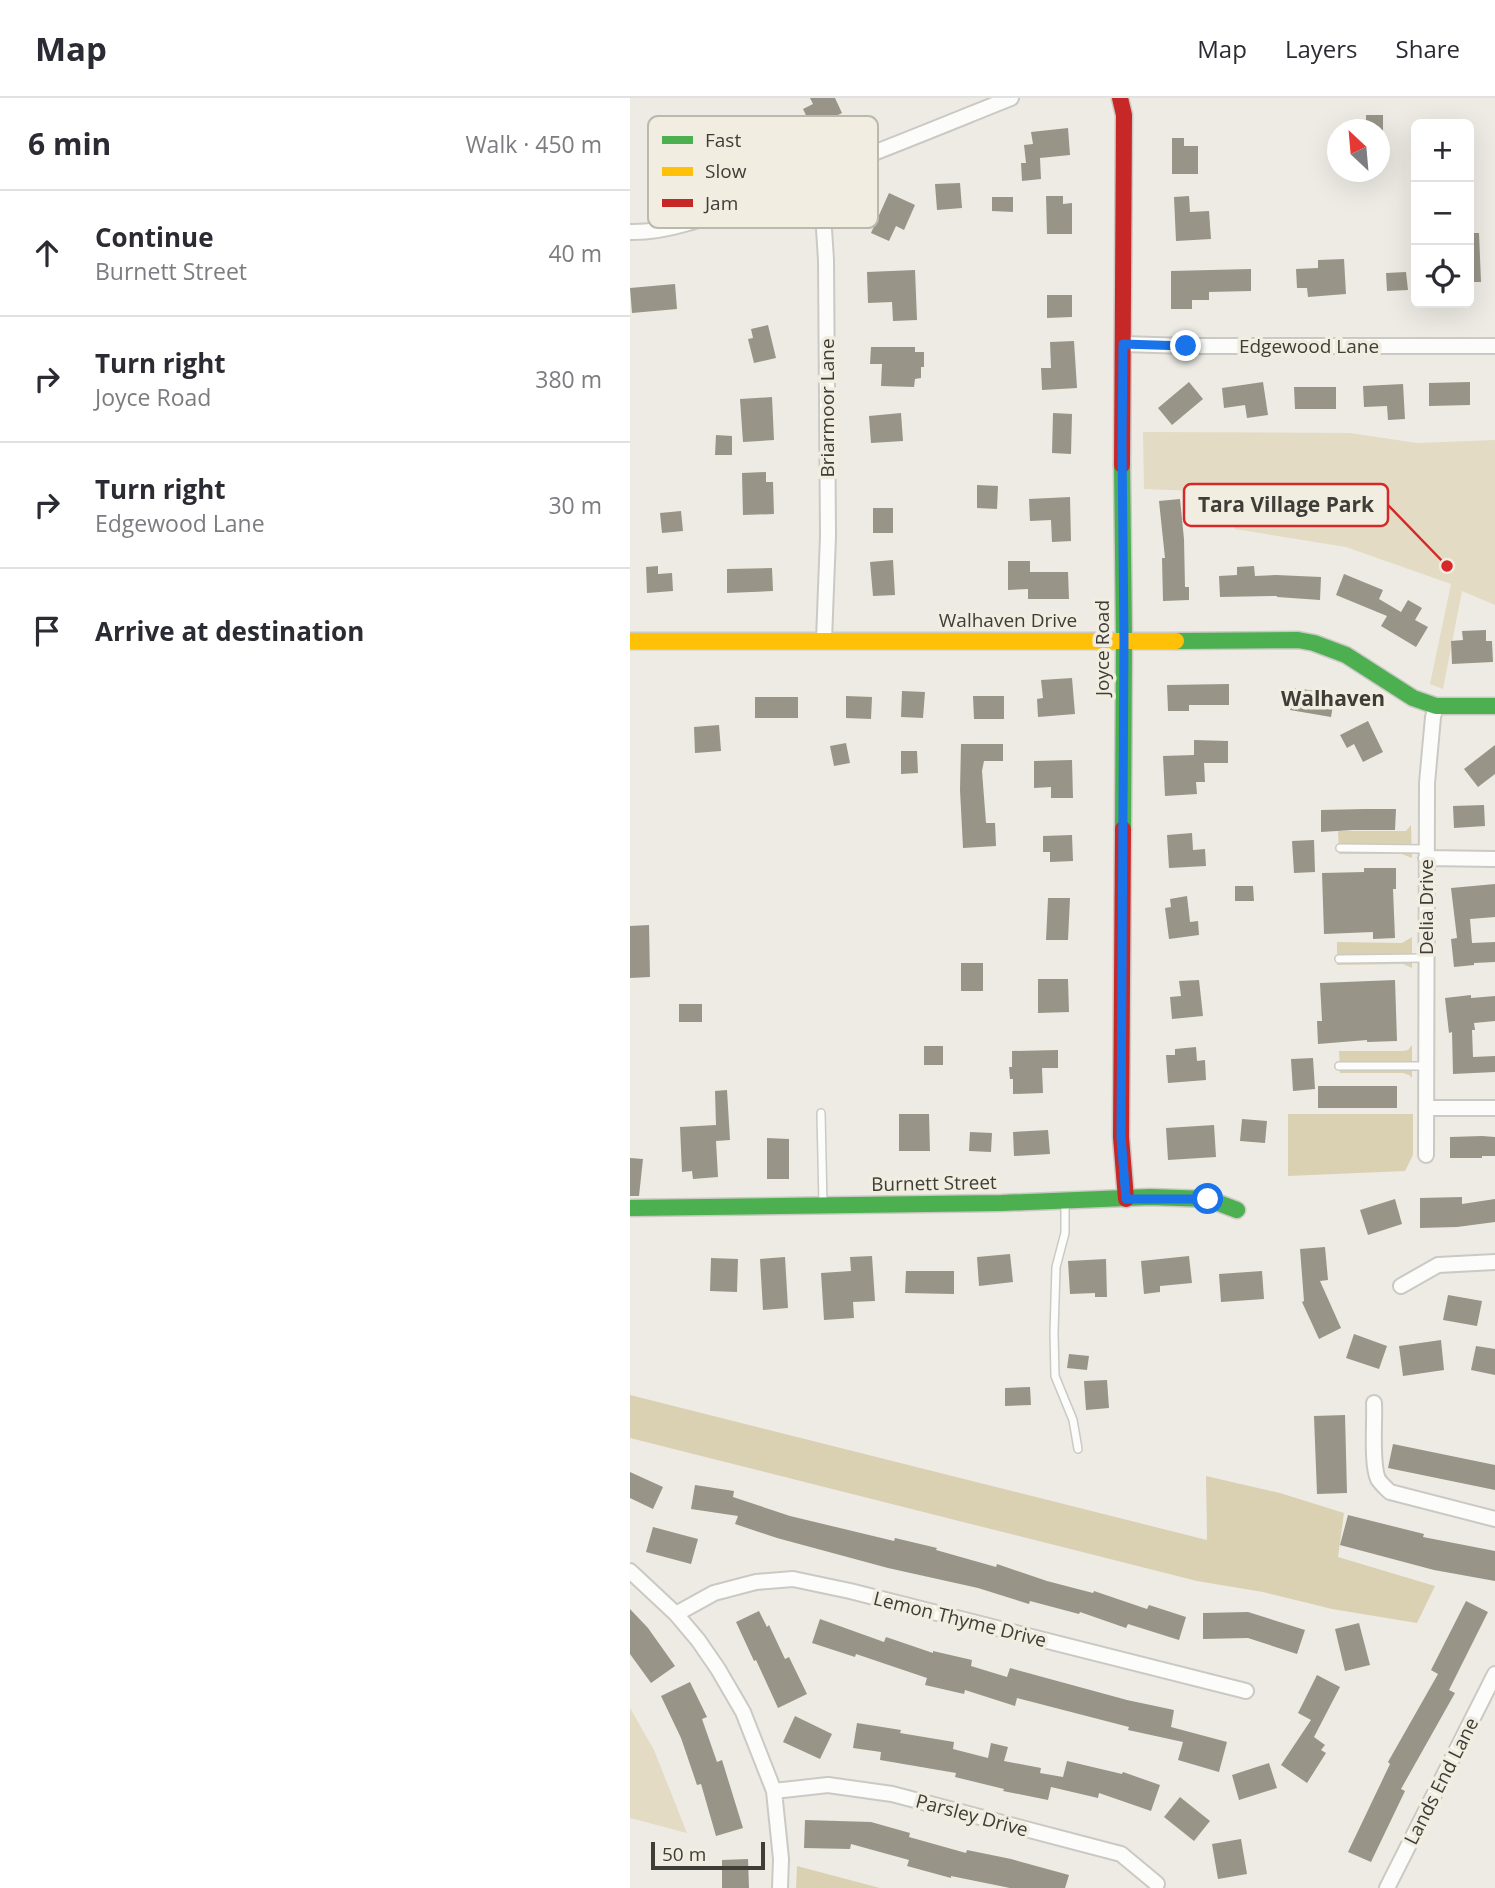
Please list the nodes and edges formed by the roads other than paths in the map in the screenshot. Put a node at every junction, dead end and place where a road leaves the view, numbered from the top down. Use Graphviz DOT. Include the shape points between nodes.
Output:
graph roads {
  1 [pos="1011,98"];
  2 [pos="1120,98"];
  3 [pos="878,151"];
  4 [pos="664,228"];
  5 [pos="824,228"];
  6 [pos="630,232"];
  7 [pos="1123,344"];
  8 [pos="1495,346"];
  9 [pos="824,640"];
  10 [pos="1124,640"];
  11 [pos="630,641"];
  12 [pos="1436,706"];
  13 [pos="1495,706"];
  14 [pos="1340,848"];
  15 [pos="1426,854"];
  16 [pos="1495,859"];
  17 [pos="1426,958"];
  18 [pos="1339,959"];
  19 [pos="1339,1066"];
  20 [pos="1426,1066"];
  21 [pos="1426,1108"];
  22 [pos="1495,1108"];
  23 [pos="821,1113"];
  24 [pos="1426,1155"];
  25 [pos="1126,1199"];
  26 [pos="1065,1201"];
  27 [pos="823,1206"];
  28 [pos="630,1208"];
  29 [pos="1237,1210"];
  30 [pos="1495,1262"];
  31 [pos="1401,1286"];
  32 [pos="1374,1403"];
  33 [pos="1078,1449"];
  34 [pos="1495,1519"];
  35 [pos="630,1571"];
  36 [pos="677,1614"];
  37 [pos="1495,1674"];
  38 [pos="1247,1691"];
  39 [pos="774,1791"];
  40 [pos="1157,1884"];
  41 [pos="780,1888"];
  42 [pos="1387,1888"];
  1 -- 3 [label="street"];
  2 -- 7 [label="street, Joyce Road" via="1124,115"];
  4 -- 6 [label="street"];
  5 -- 9 [label="street, Briarmoor Lane" via="828,556"];
  7 -- 8 [label="street, Edgewood Lane"];
  7 -- 10 [label="street, Joyce Road"];
  9 -- 10 [label="street, Walhaven Drive"];
  9 -- 11 [label="street, Walhaven Drive"];
  10 -- 12 [label="street, Walhaven Drive" via="1286,639 1314,643 1346,655 1413,698"];
  10 -- 25 [label="street, Joyce Road" via="1121,1137"];
  12 -- 13 [label="street, Walhaven Drive"];
  12 -- 15 [label="street, Delia Drive" via="1427,783"];
  14 -- 15 [label="lane"];
  15 -- 16 [label="street"];
  15 -- 17 [label="street, Delia Drive"];
  17 -- 18 [label="lane"];
  17 -- 20 [label="street, Delia Drive"];
  19 -- 20 [label="lane"];
  20 -- 21 [label="street, Delia Drive"];
  21 -- 22 [label="street"];
  21 -- 24 [label="street, Delia Drive"];
  23 -- 27 [label="lane"];
  25 -- 26 [label="street, Burnett Street"];
  25 -- 29 [label="street, Burnett Street" via="1208,1199"];
  26 -- 27 [label="street, Burnett Street"];
  26 -- 33 [label="lane" via="1065,1233 1056,1267 1055,1376 1073,1420"];
  27 -- 28 [label="street, Burnett Street"];
  30 -- 31 [label="street" via="1438,1265"];
  32 -- 34 [label="street" via="1375,1468 1382,1485 1390,1492"];
  35 -- 36 [label="street"];
  36 -- 38 [label="street, Lemon Thyme Drive" via="714,1593 793,1579"];
  36 -- 39 [label="street" via="743,1712"];
  37 -- 42 [label="street, Lands End Lane"];
  39 -- 40 [label="street, Parsley Drive" via="828,1785 892,1794 1121,1854"];
  39 -- 41 [label="street"];
}
